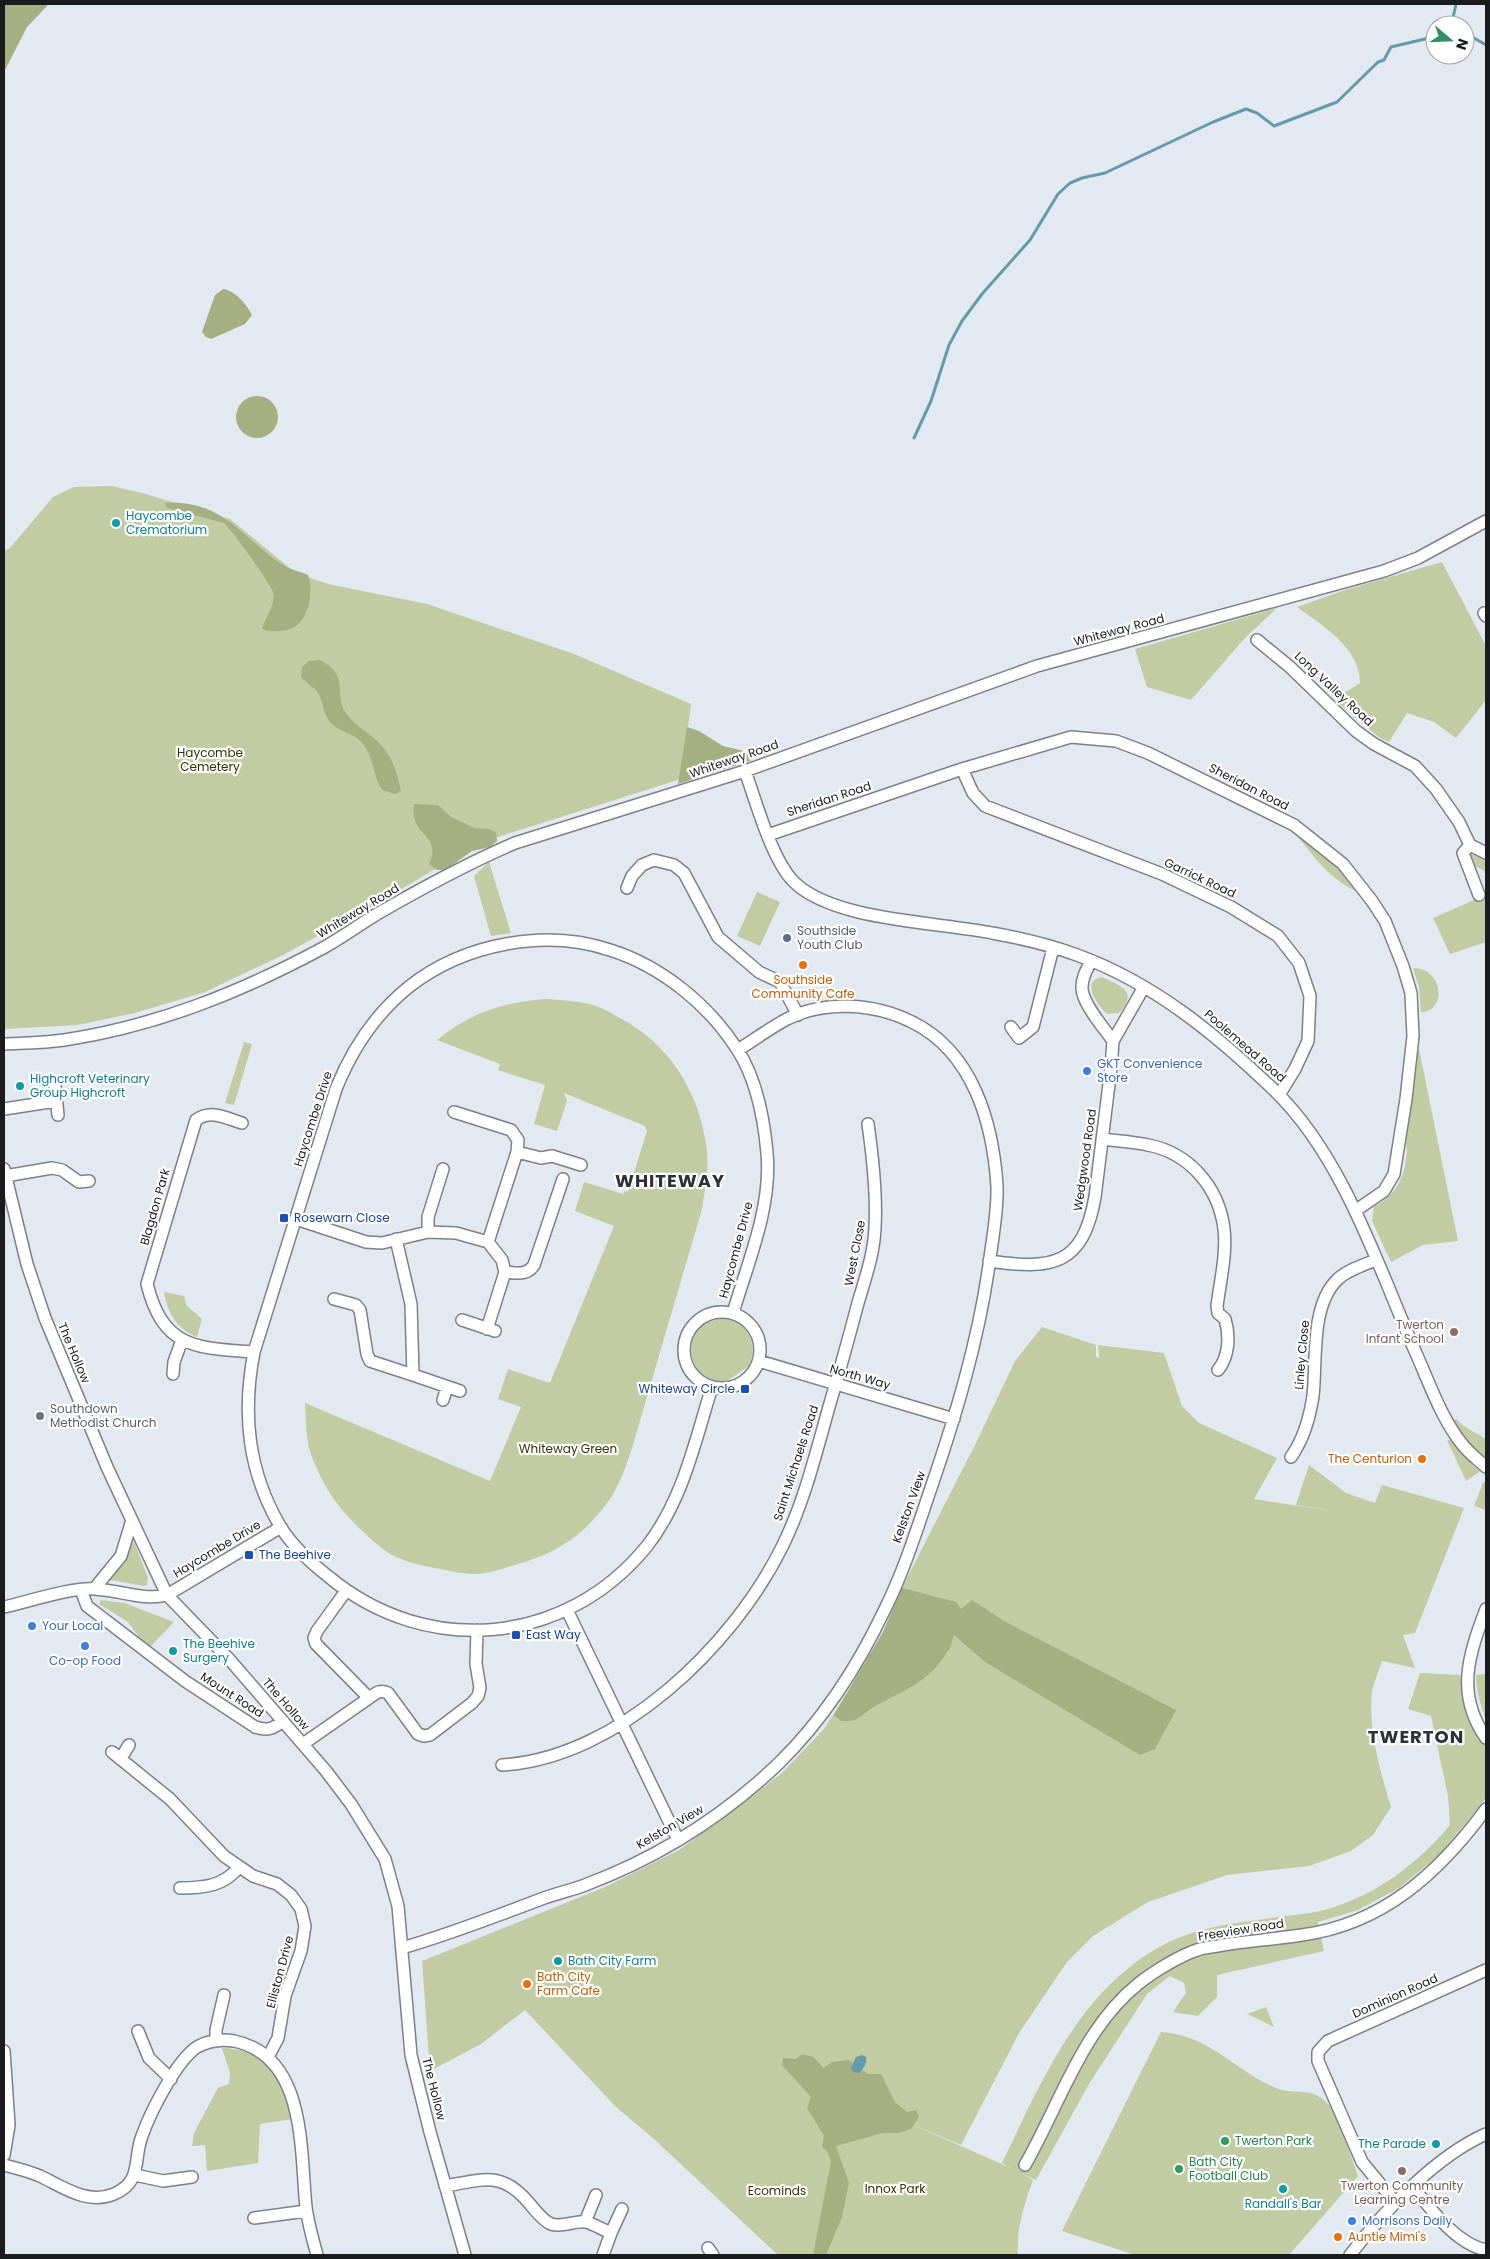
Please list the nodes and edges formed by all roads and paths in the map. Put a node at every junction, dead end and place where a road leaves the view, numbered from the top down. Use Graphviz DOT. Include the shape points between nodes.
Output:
graph roads {
  1 [pos="1486,521"];
  2 [pos="1257,640"];
  3 [pos="962,769"];
  4 [pos="744,771"];
  5 [pos="768,835"];
  6 [pos="1470,845"];
  7 [pos="1486,852"];
  8 [pos="627,888"];
  9 [pos="1479,895"];
  10 [pos="1053,948"];
  11 [pos="1091,961"];
  12 [pos="1144,987"];
  13 [pos="798,1015"];
  14 [pos="1011,1027"];
  15 [pos="1112,1041"];
  16 [pos="4,1044"];
  17 [pos="738,1050"];
  18 [pos="55,1086"];
  19 [pos="1279,1094"];
  20 [pos="56,1101"];
  21 [pos="4,1109"];
  22 [pos="454,1112"];
  23 [pos="58,1114"];
  24 [pos="242,1123"];
  25 [pos="868,1123"];
  26 [pos="1102,1139"];
  27 [pos="517,1152"];
  28 [pos="581,1165"];
  29 [pos="443,1169"];
  30 [pos="5,1172"];
  31 [pos="427,1177"];
  32 [pos="563,1178"];
  33 [pos="90,1181"];
  34 [pos="439,1181"];
  35 [pos="8,1207"];
  36 [pos="1355,1210"];
  37 [pos="296,1219"];
  38 [pos="428,1232"];
  39 [pos="396,1239"];
  40 [pos="488,1242"];
  41 [pos="1376,1260"];
  42 [pos="990,1261"];
  43 [pos="505,1272"];
  44 [pos="334,1299"];
  45 [pos="733,1313"];
  46 [pos="462,1320"];
  47 [pos="182,1340"];
  48 [pos="254,1352"];
  49 [pos="758,1361"];
  50 [pos="1218,1370"];
  51 [pos="173,1374"];
  52 [pos="413,1375"];
  53 [pos="835,1385"];
  54 [pos="447,1387"];
  55 [pos="712,1387"];
  56 [pos="460,1391"];
  57 [pos="443,1400"];
  58 [pos="954,1420"];
  59 [pos="1298,1453"];
  60 [pos="1486,1467"];
  61 [pos="132,1520"];
  62 [pos="281,1527"];
  63 [pos="94,1588"];
  64 [pos="81,1590"];
  65 [pos="346,1591"];
  66 [pos="167,1596"];
  67 [pos="4,1607"];
  68 [pos="1486,1609"];
  69 [pos="567,1610"];
  70 [pos="476,1630"];
  71 [pos="370,1698"];
  72 [pos="283,1721"];
  73 [pos="621,1724"];
  74 [pos="1486,1738"];
  75 [pos="303,1744"];
  76 [pos="129,1745"];
  77 [pos="502,1765"];
  78 [pos="1486,1810"];
  79 [pos="678,1840"];
  80 [pos="239,1867"];
  81 [pos="180,1888"];
  82 [pos="402,1948"];
  83 [pos="1486,1970"];
  84 [pos="224,1996"];
  85 [pos="138,2031"];
  86 [pos="216,2040"];
  87 [pos="4,2051"];
  88 [pos="268,2057"];
  89 [pos="171,2079"];
  90 [pos="1486,2134"];
  91 [pos="4,2155"];
  92 [pos="1041,2162"];
  93 [pos="4,2165"];
  94 [pos="135,2175"];
  95 [pos="192,2177"];
  96 [pos="445,2186"];
  97 [pos="1412,2186"];
  98 [pos="596,2196"];
  99 [pos="1395,2202"];
  100 [pos="622,2209"];
  101 [pos="306,2211"];
  102 [pos="254,2218"];
  103 [pos="585,2222"];
  104 [pos="610,2233"];
  105 [pos="1486,2253"];
  106 [pos="317,2255"];
  107 [pos="465,2255"];
  108 [pos="603,2255"];
  109 [pos="1352,2255"];
  1 -- 4 [label="street, Whiteway Road" via="1418,558 1384,571 1037,666"];
  2 -- 6 [label="street, Long Valley Road" via="1293,663 1356,731 1415,766 1459,822"];
  3 -- 5 [label="street, Sheridan Road"];
  3 -- 19 [label="street, Garrick Road" via="973,793 985,806 1162,874 1231,907 1278,936 1299,964 1310,996 1308,1041"];
  3 -- 36 [label="street, Sheridan Road" via="1071,737 1116,741 1184,770 1294,825 1343,864 1385,921 1403,966 1413,1015 1406,1099 1394,1174 1384,1191"];
  4 -- 5 [label="street, Poolemead Road"];
  4 -- 16 [label="street, Whiteway Road" via="515,843 482,857 324,947 259,981 207,1003 122,1029 63,1040"];
  5 -- 10 [label="street, Poolemead Road" via="781,866 792,880 822,901 855,911 992,933"];
  6 -- 7 [label="street"];
  6 -- 9 [label="street" via="1462,853"];
  8 -- 13 [label="street" via="642,865 654,860 674,865 684,873 718,937 758,972 780,982"];
  10 -- 11 [label="street, Poolemead Road"];
  10 -- 14 [label="street" via="1032,1027 1019,1038"];
  11 -- 12 [label="street, Poolemead Road"];
  11 -- 15 [label="street" via="1083,981 1084,998"];
  12 -- 15 [label="street, Wedgwood Road"];
  12 -- 19 [label="street, Poolemead Road" via="1203,1026"];
  13 -- 17 [label="street, Kelston View"];
  13 -- 42 [label="street, Kelston View" via="841,1006 880,1010 925,1029 962,1065 980,1101 993,1155 997,1190"];
  15 -- 26 [label="street, Wedgwood Road"];
  17 -- 37 [label="street, Haycombe Drive" via="702,1006 674,982 611,950 571,942 537,941 511,943 476,952 449,963 409,987 370,1026 355,1048 336,1089"];
  17 -- 45 [label="street, Haycombe Drive" via="762,1117 767,1176 760,1222"];
  18 -- 20 [label="street"];
  19 -- 36 [label="street, Poolemead Road" via="1332,1166"];
  20 -- 21 [label="street"];
  20 -- 23 [label="street"];
  22 -- 27 [label="street" via="511,1130 518,1140"];
  24 -- 47 [label="street, Blagdon Park" via="211,1113 196,1120 149,1279 152,1304 162,1324"];
  25 -- 53 [label="street, West Close" via="876,1178 875,1230"];
  26 -- 42 [label="street, Wedgwood Road" via="1091,1217 1076,1246 1051,1264 1024,1266"];
  26 -- 50 [label="street" via="1149,1145 1179,1157 1201,1174 1212,1190 1224,1231 1217,1306 1218,1313 1225,1319 1228,1336 1226,1357"];
  27 -- 28 [label="street" via="541,1158 552,1156"];
  27 -- 40 [label="street"];
  29 -- 34 [label="street"];
  30 -- 33 [label="street" via="52,1168 62,1170 79,1182"];
  30 -- 35 [label="street, The Hollow"];
  31 -- 34 [label="street"];
  32 -- 43 [label="street" via="534,1265 523,1274"];
  34 -- 38 [label="street" via="428,1217"];
  35 -- 61 [label="street, The Hollow" via="45,1318"];
  36 -- 41 [label="street, Poolemead Road"];
  37 -- 39 [label="street" via="366,1242 382,1243"];
  37 -- 48 [label="street, Haycombe Drive"];
  38 -- 39 [label="street"];
  38 -- 40 [label="street" via="456,1233"];
  39 -- 52 [label="street" via="411,1304"];
  40 -- 43 [label="street" via="502,1260"];
  41 -- 59 [label="street, Linley Close" via="1338,1278 1321,1310 1312,1396"];
  41 -- 60 [label="street, Poolemead Road" via="1454,1433"];
  42 -- 58 [label="street, Kelston View" via="974,1349"];
  43 -- 46 [label="street" via="491,1330"];
  44 -- 52 [label="street" via="356,1305 360,1310 370,1361"];
  45 -- 49 [label="street, Haycombe Drive" via="744,1318 753,1328 760,1347"];
  45 -- 55 [label="street, Haycombe Drive" via="719,1311 705,1315 690,1328 685,1340 684,1358 690,1372"];
  47 -- 48 [label="street, Blagdon Park" via="211,1349"];
  47 -- 51 [label="street"];
  48 -- 62 [label="street, Haycombe Drive" via="248,1401 250,1446 268,1501"];
  49 -- 53 [label="street, North Way"];
  49 -- 55 [label="street" via="751,1375 740,1383 726,1388"];
  52 -- 54 [label="street"];
  53 -- 58 [label="street, North Way"];
  53 -- 73 [label="street, Saint Michaels Road" via="799,1506 783,1546 761,1586 704,1657 680,1680"];
  54 -- 56 [label="street"];
  54 -- 57 [label="street"];
  55 -- 69 [label="street, Haycombe Drive" via="677,1497 663,1523 627,1568"];
  58 -- 79 [label="street, Kelston View" via="890,1599 824,1714 779,1763 724,1811"];
  61 -- 63 [label="street" via="121,1556"];
  61 -- 66 [label="street, The Hollow"];
  62 -- 65 [label="street, Haycombe Drive" via="316,1567"];
  62 -- 66 [label="street, Haycombe Drive"];
  63 -- 64 [label="street"];
  63 -- 66 [label="street" via="153,1598"];
  64 -- 67 [label="street"];
  64 -- 72 [label="street, Mount Road" via="87,1606 185,1681 255,1727 273,1729"];
  65 -- 70 [label="street, Haycombe Drive" via="372,1606 428,1627"];
  65 -- 71 [label="street" via="314,1638 316,1644"];
  66 -- 72 [label="street, The Hollow" via="229,1659"];
  68 -- 74 [label="street" via="1472,1646 1467,1677 1474,1714"];
  69 -- 70 [label="street, Haycombe Drive" via="507,1628"];
  69 -- 73 [label="street"];
  70 -- 71 [label="street" via="478,1696 430,1734 418,1734 388,1693 379,1692"];
  71 -- 75 [label="street"];
  72 -- 75 [label="street, The Hollow"];
  73 -- 77 [label="street, Saint Michaels Road" via="569,1750 524,1764"];
  73 -- 79 [label="street"];
  75 -- 82 [label="street, The Hollow" via="348,1800 385,1859 398,1906"];
  76 -- 80 [label="street, Elliston Drive" via="116,1755 170,1799 224,1856"];
  78 -- 92 [label="street, Freeview Road" via="1432,1873 1379,1911 1346,1925 1302,1935 1262,1938 1197,1950 1138,1984 1117,2004 1094,2034 1060,2095 1027,2160"];
  79 -- 82 [label="street, Kelston View" via="658,1853 586,1885"];
  80 -- 81 [label="street" via="231,1877 218,1884"];
  80 -- 88 [label="street, Elliston Drive" via="277,1884 291,1895 301,1909 305,1926 301,1951 285,1996 278,2038"];
  82 -- 96 [label="street, The Hollow" via="411,2055"];
  83 -- 99 [label="street, Dominion Road" via="1328,2041 1318,2052 1318,2061 1362,2162"];
  84 -- 86 [label="street"];
  85 -- 89 [label="street" via="149,2058"];
  86 -- 88 [label="street" via="241,2043"];
  86 -- 89 [label="street" via="197,2047"];
  87 -- 91 [label="street" via="9,2125"];
  88 -- 101 [label="street" via="281,2073 297,2116"];
  89 -- 94 [label="street" via="140,2139"];
  90 -- 97 [label="street"];
  93 -- 94 [label="street" via="92,2197 118,2192"];
  94 -- 95 [label="street" via="163,2181"];
  96 -- 103 [label="street" via="496,2179 519,2191 542,2218 552,2224 564,2226"];
  96 -- 107 [label="street, The Hollow"];
  97 -- 99 [label="street"];
  97 -- 105 [label="street" via="1441,2222"];
  98 -- 103 [label="street"];
  99 -- 109 [label="street"];
  100 -- 104 [label="street"];
  101 -- 102 [label="street"];
  101 -- 106 [label="street"];
  103 -- 104 [label="street"];
  104 -- 108 [label="street"];
}
